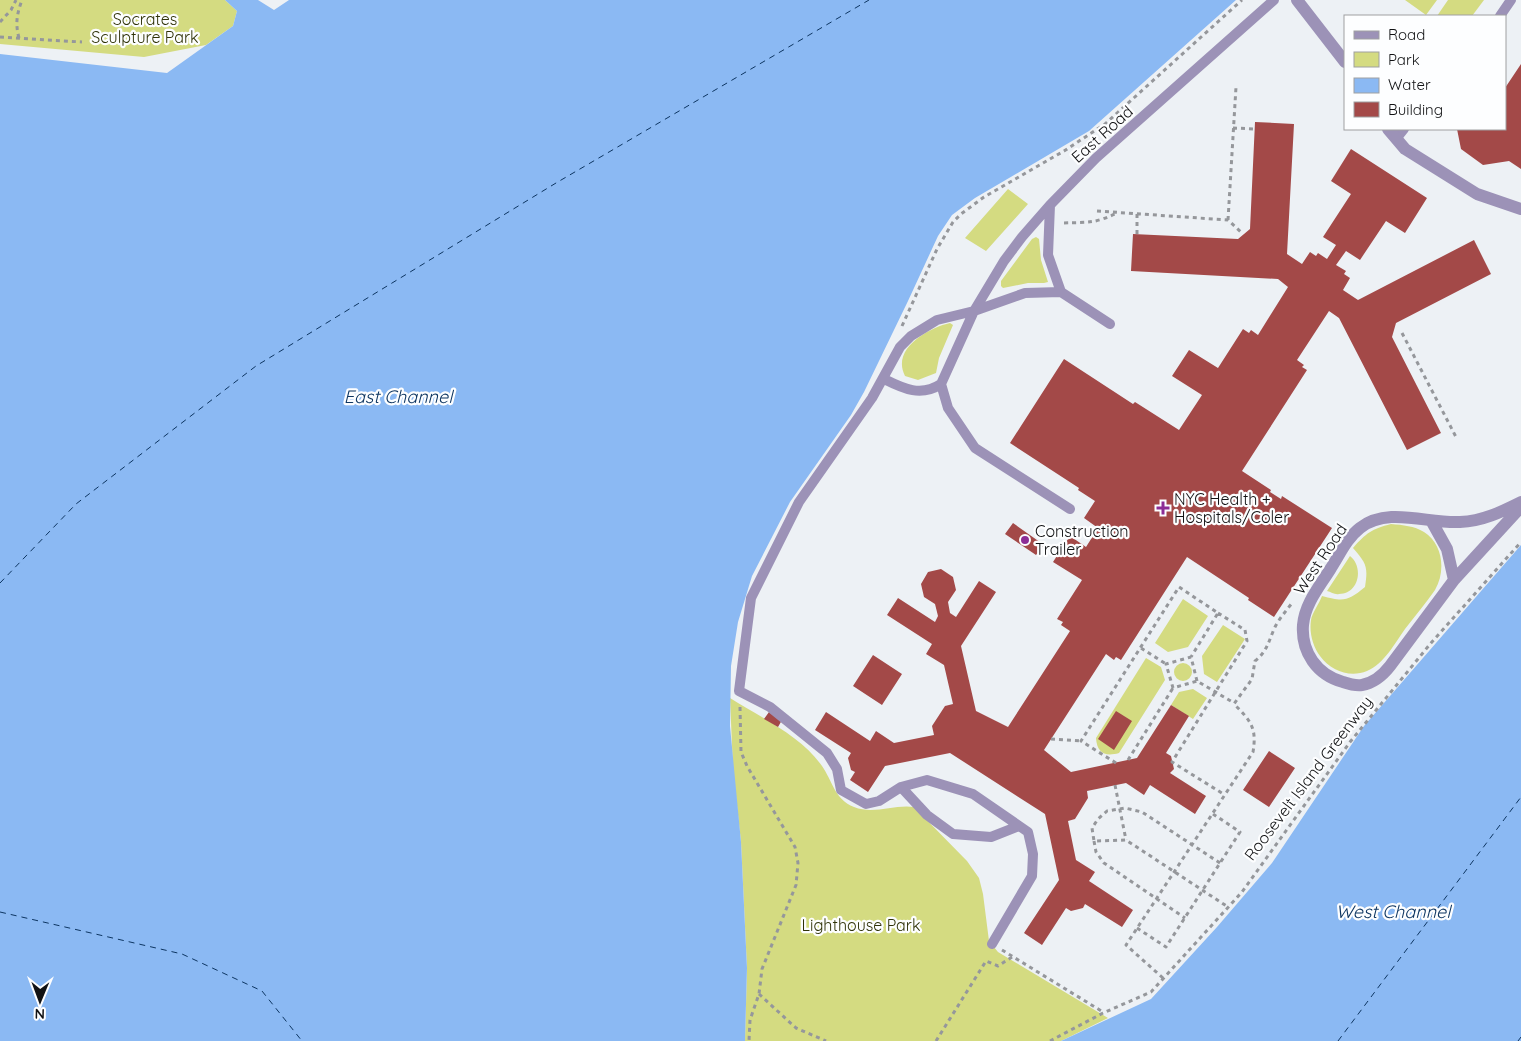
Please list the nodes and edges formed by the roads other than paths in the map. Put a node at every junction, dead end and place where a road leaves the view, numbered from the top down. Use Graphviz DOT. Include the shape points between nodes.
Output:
graph roads {
  1 [pos="1274,0"];
  2 [pos="1297,0"];
  3 [pos="1511,0"];
  4 [pos="1501,15"];
  5 [pos="1344,61"];
  6 [pos="1389,130"];
  7 [pos="1403,130"];
  8 [pos="1396,139"];
  9 [pos="1050,205"];
  10 [pos="1521,209"];
  11 [pos="1061,292"];
  12 [pos="974,311"];
  13 [pos="1110,324"];
  14 [pos="884,379"];
  15 [pos="941,384"];
  16 [pos="1521,502"];
  17 [pos="1521,507"];
  18 [pos="1070,510"];
  19 [pos="1432,522"];
  20 [pos="1454,580"];
  21 [pos="901,787"];
  22 [pos="1019,826"];
  23 [pos="992,944"];
  1 -- 9 [label="lane, East Road" via="1096,158"];
  2 -- 5 [label="street"];
  3 -- 4 [label="lane"];
  6 -- 8 [label="street"];
  7 -- 8 [label="lane"];
  8 -- 10 [label="street" via="1411,153 1477,194"];
  9 -- 11 [label="lane" via="1048,255"];
  9 -- 12 [label="lane, East Road" via="1022,237"];
  11 -- 12 [label="lane" via="1025,293"];
  11 -- 13 [label="lane"];
  12 -- 14 [label="lane" via="937,320 910,336 900,347"];
  12 -- 15 [label="lane, East Road"];
  14 -- 15 [label="lane" via="911,391 925,391"];
  14 -- 21 [label="lane" via="799,502 751,598 739,691 770,707 827,753 837,769 841,790 849,795 866,804 879,801"];
  15 -- 18 [label="lane" via="948,408 975,448"];
  16 -- 19 [label="street, West Road" via="1488,517 1463,522"];
  17 -- 20 [label="street, West Road"];
  19 -- 20 [label="street" via="1447,549"];
  19 -- 20 [label="street, West Road" via="1396,516 1381,518 1366,524 1348,540 1305,613 1304,642 1312,661 1321,671 1339,681 1357,685 1374,680 1390,666"];
  21 -- 22 [label="lane" via="927,780 973,794"];
  21 -- 22 [label="lane" via="927,815 953,834 991,837"];
  22 -- 23 [label="lane" via="1028,832 1033,854 1032,876"];
}
